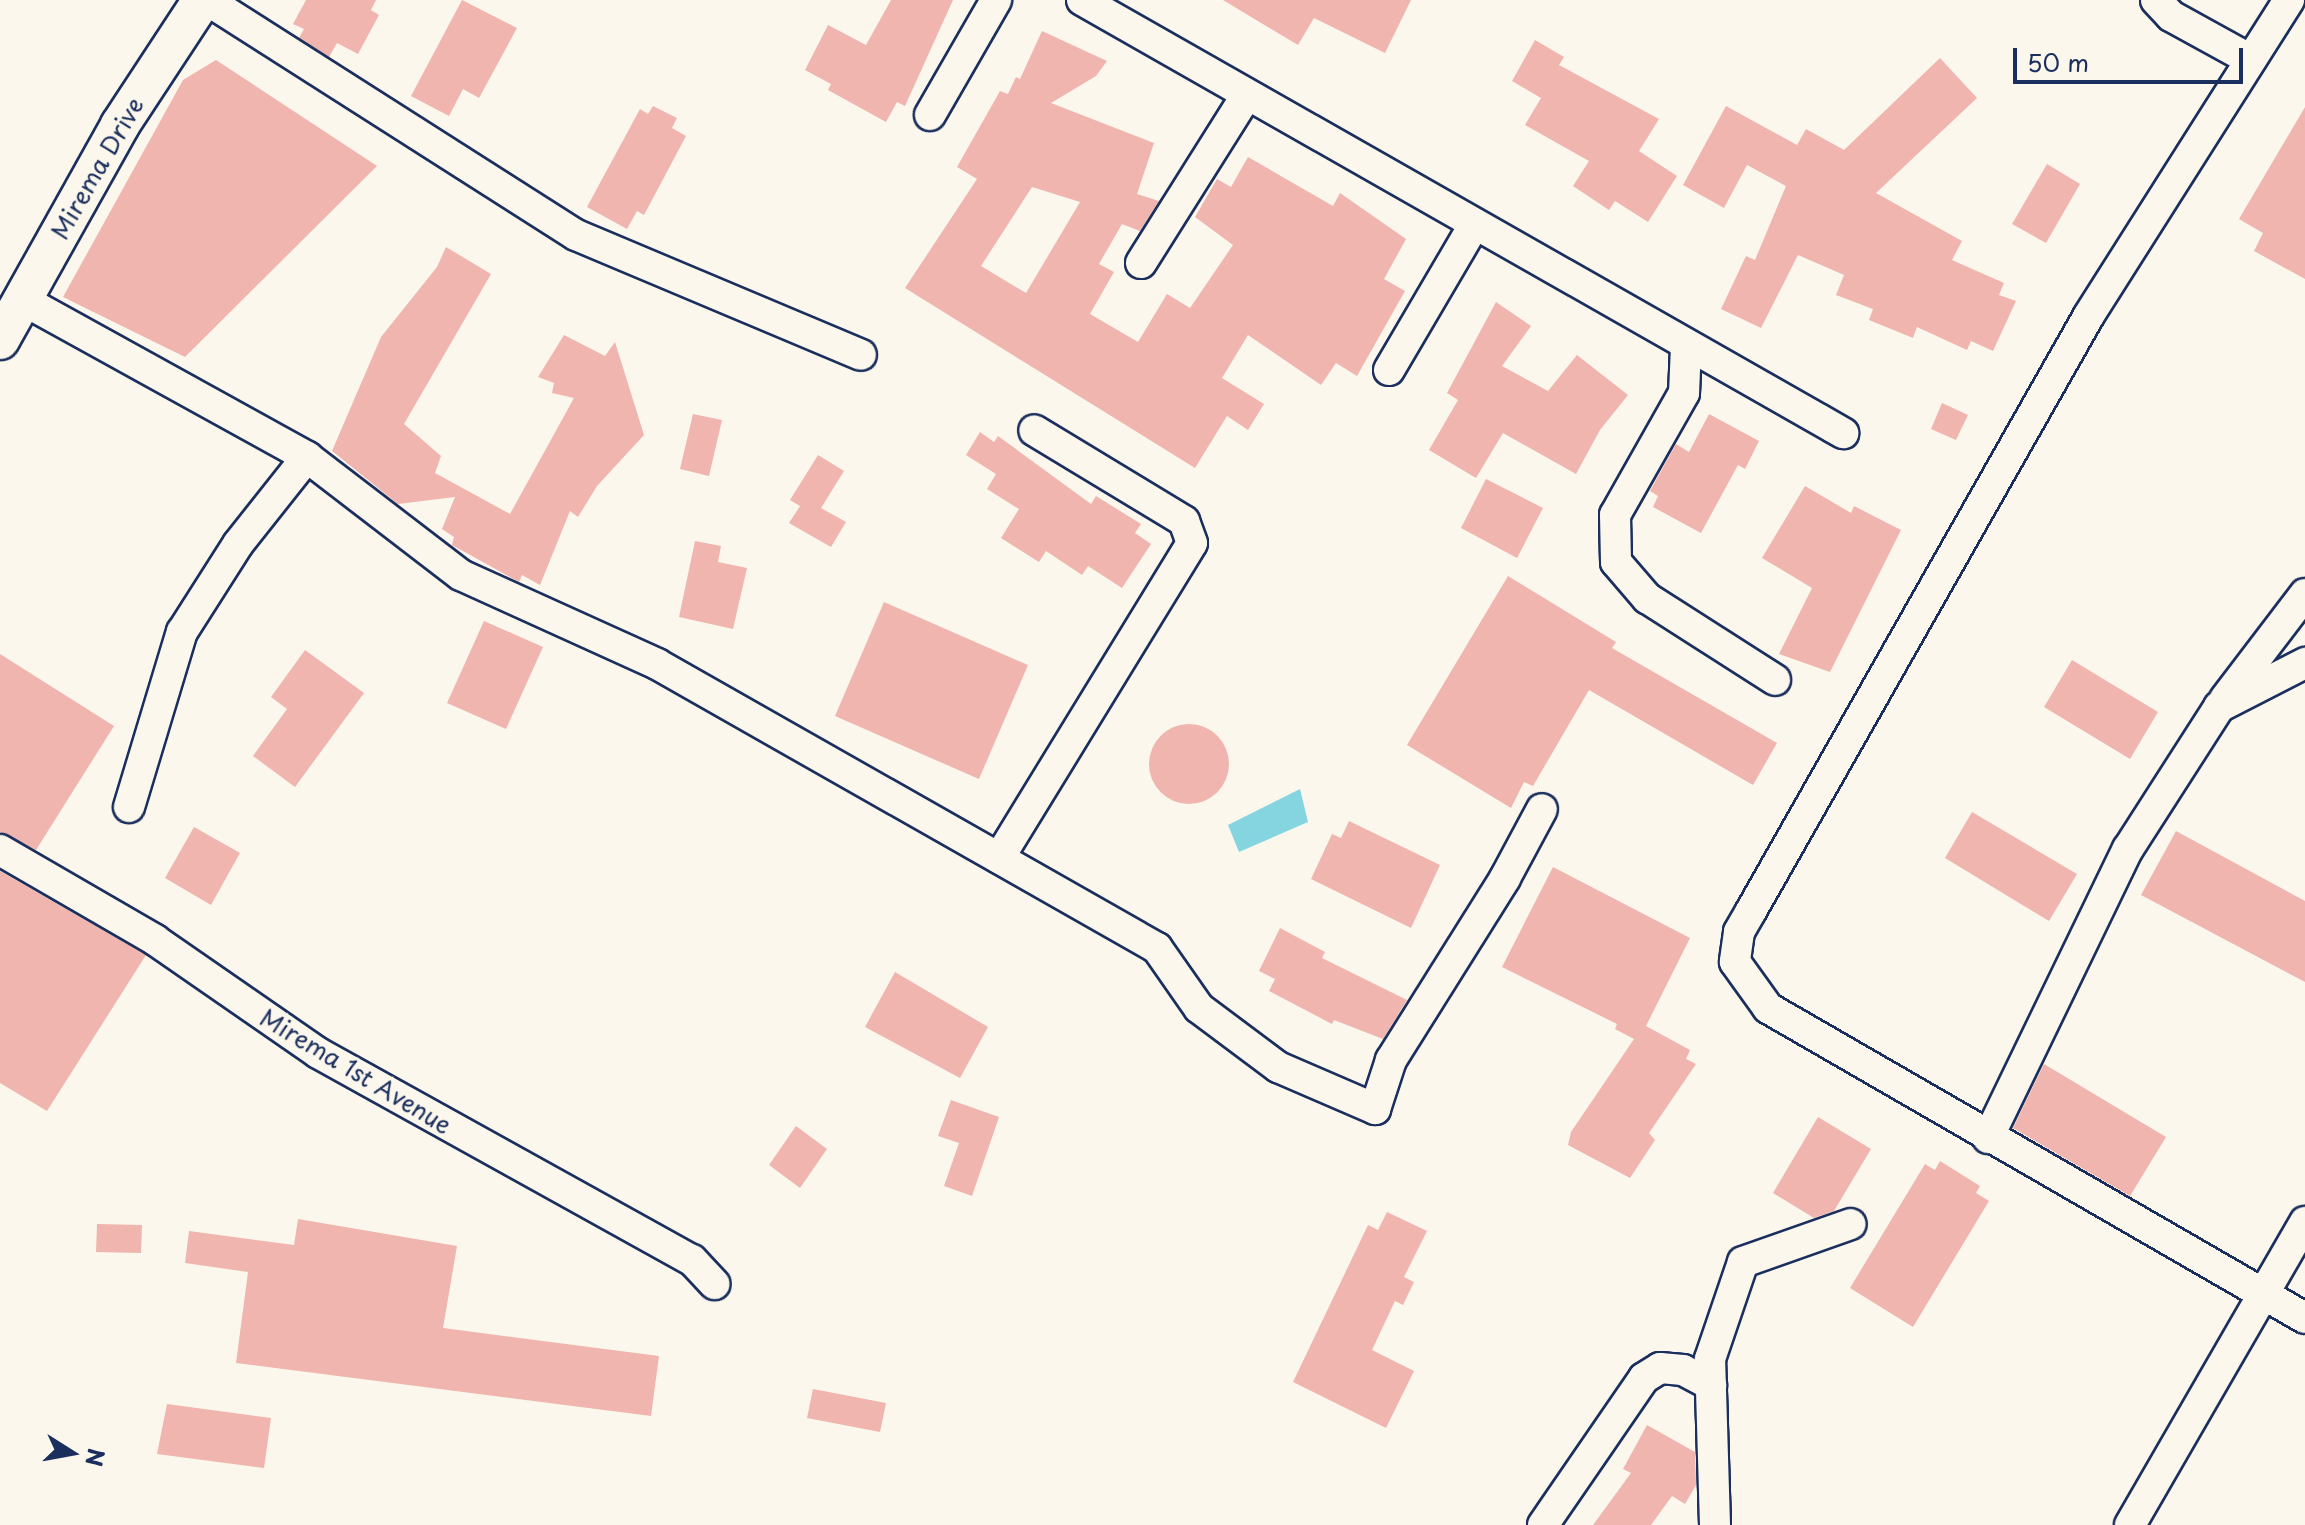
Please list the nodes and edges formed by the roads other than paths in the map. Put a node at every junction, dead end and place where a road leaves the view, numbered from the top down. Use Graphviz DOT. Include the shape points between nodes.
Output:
graph roads {
  1 [pos="205,0"];
  2 [pos="996,0"];
  3 [pos="1082,0"];
  4 [pos="2156,0"];
  5 [pos="2289,0"];
  6 [pos="2305,11"];
  7 [pos="2251,60"];
  8 [pos="1247,95"];
  9 [pos="930,115"];
  10 [pos="1474,225"];
  11 [pos="1141,263"];
  12 [pos="23,300"];
  13 [pos="0,340"];
  14 [pos="1686,346"];
  15 [pos="861,355"];
  16 [pos="1389,370"];
  17 [pos="1034,430"];
  18 [pos="1843,433"];
  19 [pos="307,457"];
  20 [pos="2305,594"];
  21 [pos="2305,663"];
  22 [pos="1775,680"];
  23 [pos="2219,707"];
  24 [pos="129,807"];
  25 [pos="1542,809"];
  26 [pos="0,850"];
  27 [pos="999,858"];
  28 [pos="1988,1138"];
  29 [pos="2305,1222"];
  30 [pos="1851,1224"];
  31 [pos="714,1284"];
  32 [pos="2265,1293"];
  33 [pos="2305,1318"];
  34 [pos="1711,1385"];
  35 [pos="1543,1525"];
  36 [pos="1715,1525"];
  37 [pos="2130,1525"];
  1 -- 12 [label="street, Mirema Drive" via="120,125"];
  1 -- 15 [label="street" via="576,235"];
  2 -- 9 [label="street"];
  3 -- 8 [label="street"];
  4 -- 7 [label="street" via="2171,16"];
  5 -- 6 [label="street"];
  5 -- 7 [label="street"];
  7 -- 28 [label="street" via="2088,317 1739,932 1735,962 1768,1008"];
  8 -- 10 [label="street"];
  8 -- 11 [label="street"];
  10 -- 14 [label="street"];
  10 -- 16 [label="street"];
  12 -- 13 [label="street, Mirema Drive"];
  12 -- 19 [label="street"];
  14 -- 18 [label="street"];
  14 -- 22 [label="street" via="1684,393 1615,515 1616,562 1647,598"];
  17 -- 27 [label="street" via="1184,521 1192,543"];
  19 -- 24 [label="street" via="238,544 182,632"];
  19 -- 27 [label="street" via="461,575 657,664"];
  20 -- 23 [label="street"];
  21 -- 23 [label="street"];
  23 -- 28 [label="street" via="2128,849"];
  25 -- 27 [label="street" via="1391,1060 1375,1109 1278,1067 1199,1008 1157,948"];
  26 -- 31 [label="street, Mirema 1st Avenue" via="155,940 318,1053 692,1260"];
  28 -- 32 [label="street"];
  29 -- 32 [label="street"];
  30 -- 34 [label="street" via="1743,1262 1710,1359"];
  32 -- 33 [label="street"];
  32 -- 37 [label="street"];
  34 -- 35 [label="street" via="1683,1370 1660,1368 1644,1378"];
  34 -- 36 [label="street"];
}
